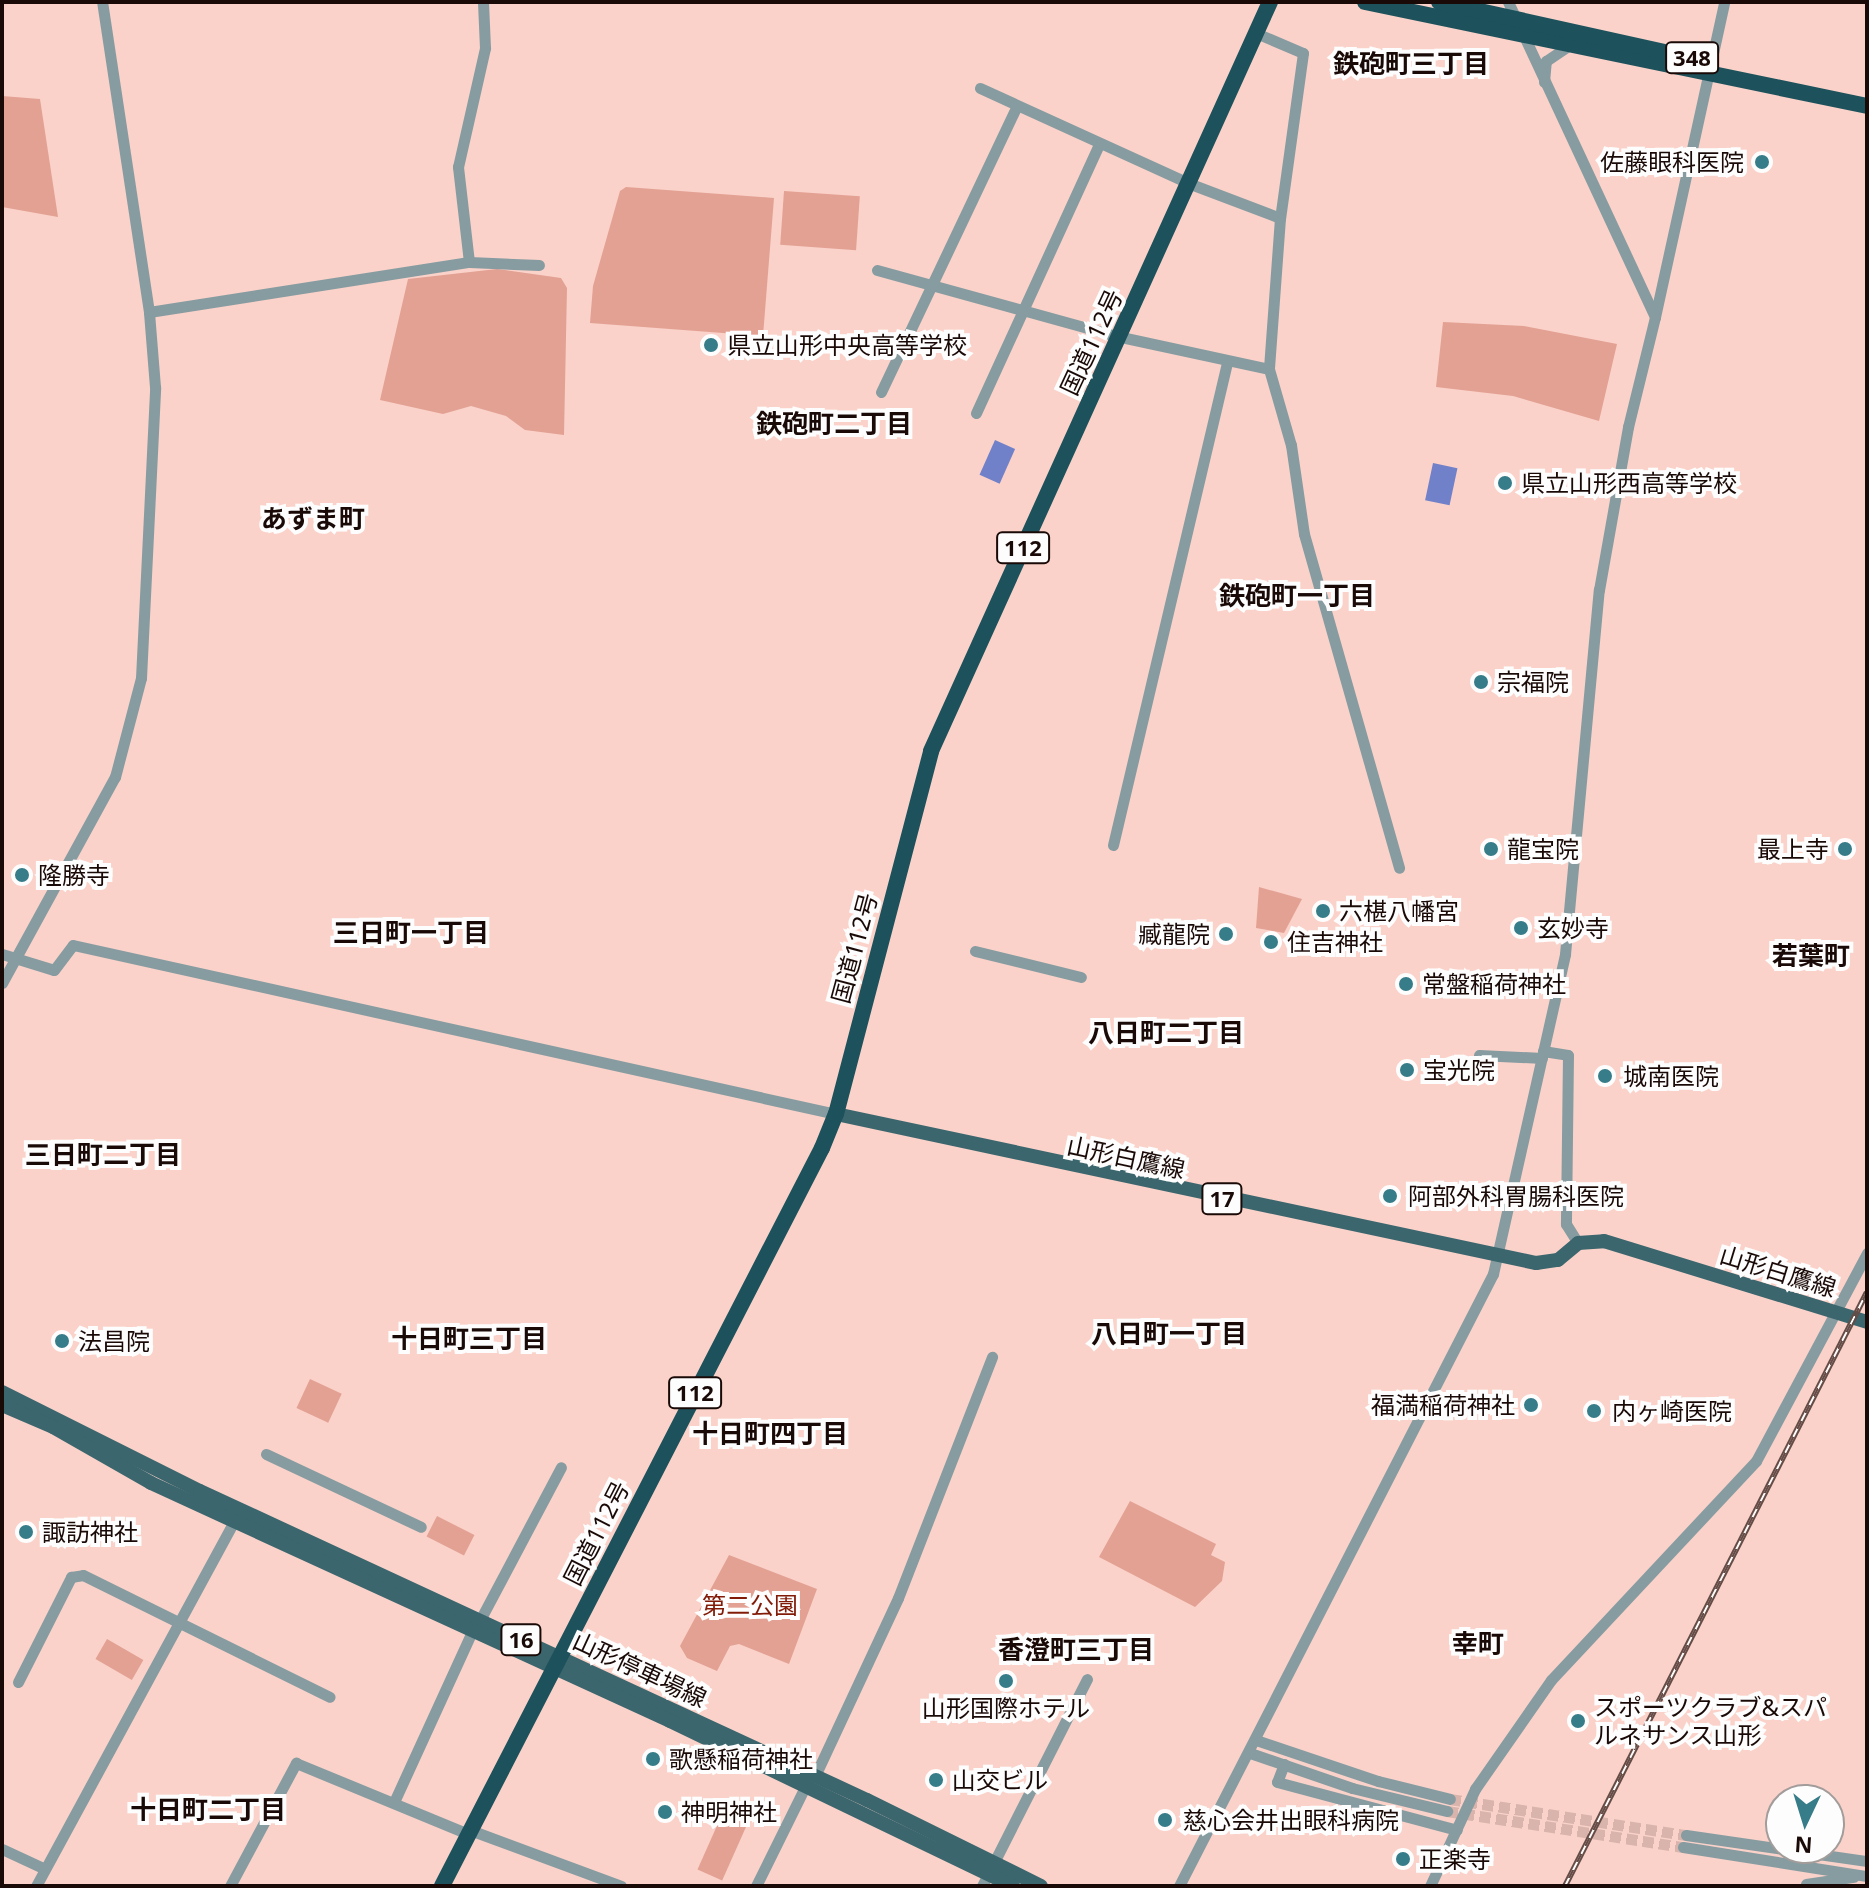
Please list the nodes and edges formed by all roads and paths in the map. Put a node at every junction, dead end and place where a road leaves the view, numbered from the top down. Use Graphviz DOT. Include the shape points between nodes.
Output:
graph roads {
  1 [pos="102,2"];
  2 [pos="483,2"];
  3 [pos="1270,2"];
  4 [pos="1365,2"];
  5 [pos="1439,2"];
  6 [pos="1508,2"];
  7 [pos="1724,2"];
  8 [pos="1475,6"];
  9 [pos="1519,28"];
  10 [pos="1256,33"];
  11 [pos="1570,45"];
  12 [pos="1711,67"];
  13 [pos="1544,87"];
  14 [pos="980,88"];
  15 [pos="1867,97"];
  16 [pos="1017,106"];
  17 [pos="1867,106"];
  18 [pos="1099,144"];
  19 [pos="1188,183"];
  20 [pos="1280,218"];
  21 [pos="469,262"];
  22 [pos="539,265"];
  23 [pos="877,270"];
  24 [pos="933,284"];
  25 [pos="1021,310"];
  26 [pos="149,312"];
  27 [pos="1655,317"];
  28 [pos="1121,337"];
  29 [pos="1227,361"];
  30 [pos="1269,369"];
  31 [pos="881,392"];
  32 [pos="976,413"];
  33 [pos="1113,845"];
  34 [pos="1399,868"];
  35 [pos="975,951"];
  36 [pos="2,954"];
  37 [pos="15,958"];
  38 [pos="1081,977"];
  39 [pos="2,983"];
  40 [pos="1543,1054"];
  41 [pos="1479,1055"];
  42 [pos="836,1114"];
  43 [pos="1578,1243"];
  44 [pos="1867,1253"];
  45 [pos="1501,1256"];
  46 [pos="1838,1312"];
  47 [pos="1867,1322"];
  48 [pos="992,1357"];
  49 [pos="2,1392"];
  50 [pos="2,1405"];
  51 [pos="266,1454"];
  52 [pos="561,1467"];
  53 [pos="234,1522"];
  54 [pos="421,1527"];
  55 [pos="179,1622"];
  56 [pos="475,1628"];
  57 [pos="556,1664"];
  58 [pos="1087,1679"];
  59 [pos="18,1682"];
  60 [pos="330,1697"];
  61 [pos="1256,1740"];
  62 [pos="1250,1753"];
  63 [pos="1284,1764"];
  64 [pos="810,1781"];
  65 [pos="394,1802"];
  66 [pos="1457,1830"];
  67 [pos="469,1832"];
  68 [pos="2,1849"];
  69 [pos="1867,1861"];
  70 [pos="45,1869"];
  71 [pos="988,1874"];
  72 [pos="1865,1876"];
  73 [pos="36,1886"];
  74 [pos="230,1886"];
  75 [pos="442,1886"];
  76 [pos="621,1886"];
  77 [pos="756,1886"];
  78 [pos="1013,1886"];
  79 [pos="1041,1886"];
  80 [pos="1179,1886"];
  81 [pos="1430,1886"];
  1 -- 26 [label="street"];
  2 -- 21 [label="street" via="485,48 458,167"];
  3 -- 10 [label="highway, 国道112号 / 112"];
  4 -- 9 [label="highway, 348"];
  5 -- 8 [label="highway, 348"];
  6 -- 9 [label="street"];
  7 -- 12 [label="street"];
  8 -- 9 [label="highway, 348"];
  9 -- 11 [label="highway, 348"];
  9 -- 12 [label="highway, 348"];
  9 -- 13 [label="street"];
  10 -- 19 [label="highway, 国道112号 / 112"];
  10 -- 20 [label="street" via="1303,53"];
  11 -- 12 [label="highway, 348"];
  11 -- 13 [label="street" via="1546,61"];
  12 -- 15 [label="highway, 348"];
  12 -- 17 [label="highway, 348"];
  12 -- 27 [label="street"];
  13 -- 27 [label="street"];
  14 -- 16 [label="street"];
  16 -- 18 [label="street"];
  16 -- 24 [label="street"];
  18 -- 19 [label="street"];
  18 -- 25 [label="street"];
  19 -- 20 [label="street"];
  19 -- 28 [label="highway, 国道112号 / 112"];
  20 -- 30 [label="street"];
  21 -- 22 [label="street"];
  21 -- 26 [label="street"];
  23 -- 24 [label="street"];
  24 -- 25 [label="street"];
  24 -- 31 [label="street"];
  25 -- 28 [label="street"];
  25 -- 32 [label="street"];
  26 -- 37 [label="street" via="156,429 138,697 115,777"];
  27 -- 40 [label="street" via="1628,427 1599,590 1565,954"];
  28 -- 29 [label="street"];
  28 -- 42 [label="highway, 国道112号 / 112" via="931,751"];
  29 -- 30 [label="street"];
  29 -- 33 [label="street"];
  30 -- 34 [label="street" via="1298,482 1304,534"];
  35 -- 38 [label="street"];
  36 -- 37 [label="street"];
  37 -- 39 [label="street"];
  37 -- 42 [label="street" via="54,970 73,945"];
  40 -- 41 [label="street"];
  40 -- 43 [label="street" via="1568,1055 1566,1224"];
  40 -- 45 [label="street"];
  42 -- 45 [label="main road, 山形白鷹線 / 17"];
  42 -- 57 [label="highway, 国道112号 / 112"];
  43 -- 45 [label="main road, 山形白鷹線 / 17" via="1551,1262"];
  43 -- 46 [label="main road, 山形白鷹線" via="1604,1241"];
  44 -- 46 [label="street"];
  45 -- 61 [label="street"];
  46 -- 47 [label="main road, 山形白鷹線"];
  46 -- 66 [label="street" via="1756,1461 1551,1680 1499,1750"];
  48 -- 64 [label="street" via="898,1598"];
  49 -- 56 [label="main road, 山形停車場線 / 16"];
  50 -- 53 [label="main road, 山形停車場線 / 16"];
  51 -- 54 [label="street"];
  52 -- 56 [label="street"];
  53 -- 55 [label="street"];
  53 -- 56 [label="main road, 山形停車場線 / 16"];
  55 -- 59 [label="street" via="83,1575 71,1577"];
  55 -- 60 [label="street"];
  55 -- 70 [label="street"];
  56 -- 57 [label="main road, 山形停車場線 / 16"];
  56 -- 65 [label="street"];
  57 -- 64 [label="main road, 山形停車場線 / 16"];
  57 -- 67 [label="highway, 国道112号 / 112"];
  58 -- 71 [label="street"];
  61 -- 62 [label="street"];
  61 -- 63 [label="street" via="1449,1805 1352,1788"];
  62 -- 63 [label="street"];
  62 -- 80 [label="street"];
  63 -- 66 [label="street" via="1277,1782"];
  64 -- 71 [label="main road, 山形停車場線 / 16"];
  64 -- 77 [label="street"];
  65 -- 67 [label="street"];
  65 -- 74 [label="street" via="296,1763"];
  66 -- 81 [label="street"];
  67 -- 75 [label="highway, 国道112号 / 112"];
  67 -- 76 [label="street"];
  68 -- 70 [label="street"];
  69 -- 72 [label="street" via="1684,1841"];
  70 -- 73 [label="street"];
  71 -- 78 [label="main road, 山形停車場線 / 16"];
  71 -- 79 [label="main road, 山形停車場線 / 16"];
}
